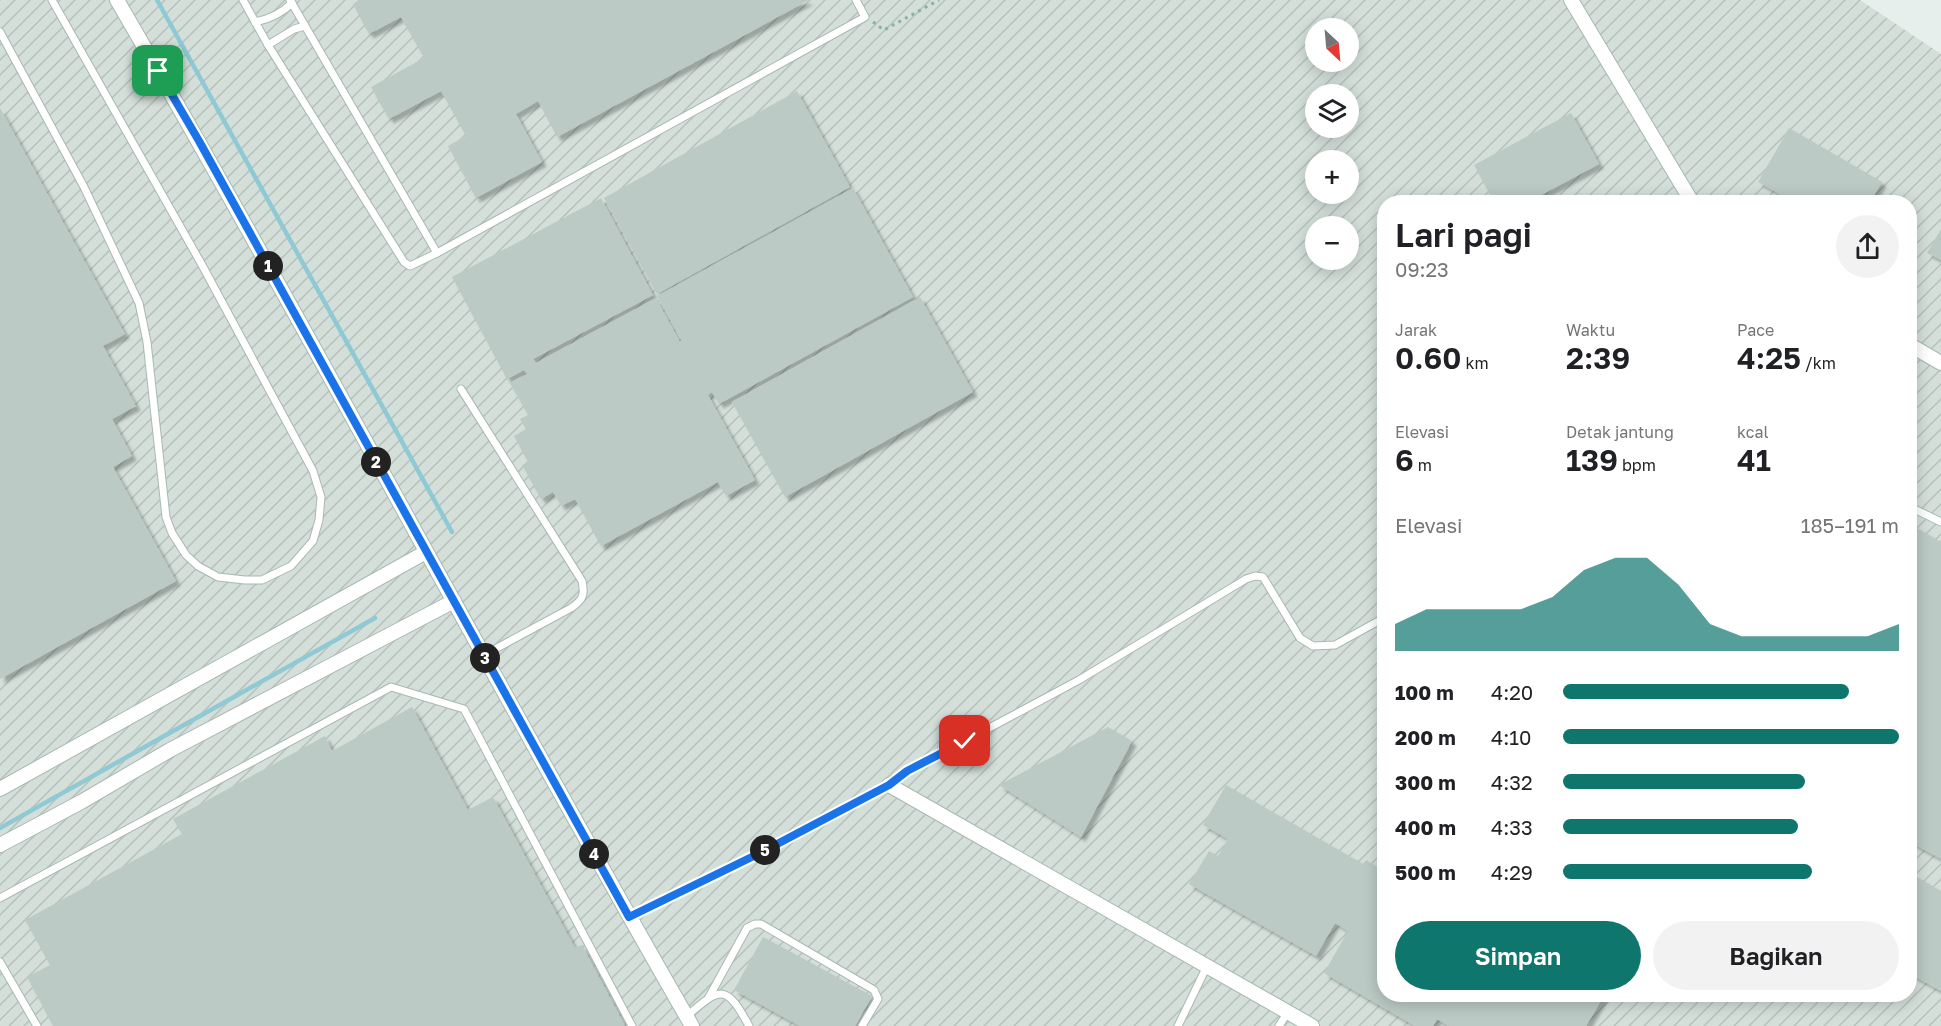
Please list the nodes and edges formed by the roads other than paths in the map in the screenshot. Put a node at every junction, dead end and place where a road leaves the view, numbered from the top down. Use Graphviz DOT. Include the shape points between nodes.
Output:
graph roads {
  1 [pos="52,0"];
  2 [pos="117,0"];
  3 [pos="243,0"];
  4 [pos="856,0"];
  5 [pos="1570,0"];
  6 [pos="291,2"];
  7 [pos="255,22"];
  8 [pos="305,26"];
  9 [pos="0,32"];
  10 [pos="268,45"];
  11 [pos="1688,195"];
  12 [pos="437,253"];
  13 [pos="1917,349"];
  14 [pos="1941,363"];
  15 [pos="461,389"];
  16 [pos="1917,510"];
  17 [pos="1941,522"];
  18 [pos="426,552"];
  19 [pos="454,601"];
  20 [pos="1377,622"];
  21 [pos="484,656"];
  22 [pos="889,785"];
  23 [pos="0,789"];
  24 [pos="0,845"];
  25 [pos="0,898"];
  26 [pos="629,917"];
  27 [pos="0,962"];
  28 [pos="1208,966"];
  29 [pos="709,997"];
  30 [pos="1288,1012"];
  31 [pos="689,1022"];
  32 [pos="37,1026"];
  33 [pos="632,1026"];
  34 [pos="749,1026"];
  35 [pos="862,1026"];
  36 [pos="1178,1026"];
  37 [pos="1279,1026"];
  38 [pos="1312,1026"];
  1 -- 9 [label="lane" via="314,471 321,497 319,520 313,541 291,566 262,580 218,577 186,555 172,533 166,517 147,342 139,303 84,187"];
  2 -- 18 [label="street"];
  3 -- 7 [label="lane"];
  4 -- 12 [label="lane" via="865,17"];
  5 -- 11 [label="street"];
  6 -- 7 [label="lane" via="270,19"];
  6 -- 8 [label="lane"];
  7 -- 10 [label="lane"];
  8 -- 10 [label="lane"];
  8 -- 12 [label="lane"];
  10 -- 12 [label="lane" via="404,262 410,266"];
  13 -- 14 [label="street"];
  15 -- 21 [label="lane" via="582,581 584,593 581,602"];
  16 -- 17 [label="lane"];
  18 -- 19 [label="street"];
  18 -- 23 [label="street"];
  19 -- 21 [label="street"];
  19 -- 24 [label="street" via="170,750"];
  20 -- 22 [label="lane" via="1335,645 1313,646 1300,638 1263,577 1246,579 1079,680 907,771"];
  21 -- 26 [label="street"];
  22 -- 26 [label="lane"];
  22 -- 28 [label="street"];
  25 -- 33 [label="lane" via="391,687 464,709"];
  26 -- 31 [label="street"];
  27 -- 32 [label="lane"];
  28 -- 30 [label="street"];
  28 -- 36 [label="lane"];
  29 -- 31 [label="lane"];
  29 -- 34 [label="lane" via="726,995 735,1001"];
  29 -- 35 [label="lane" via="747,928 761,924 874,990 878,999"];
  30 -- 37 [label="lane"];
  30 -- 38 [label="street"];
}
